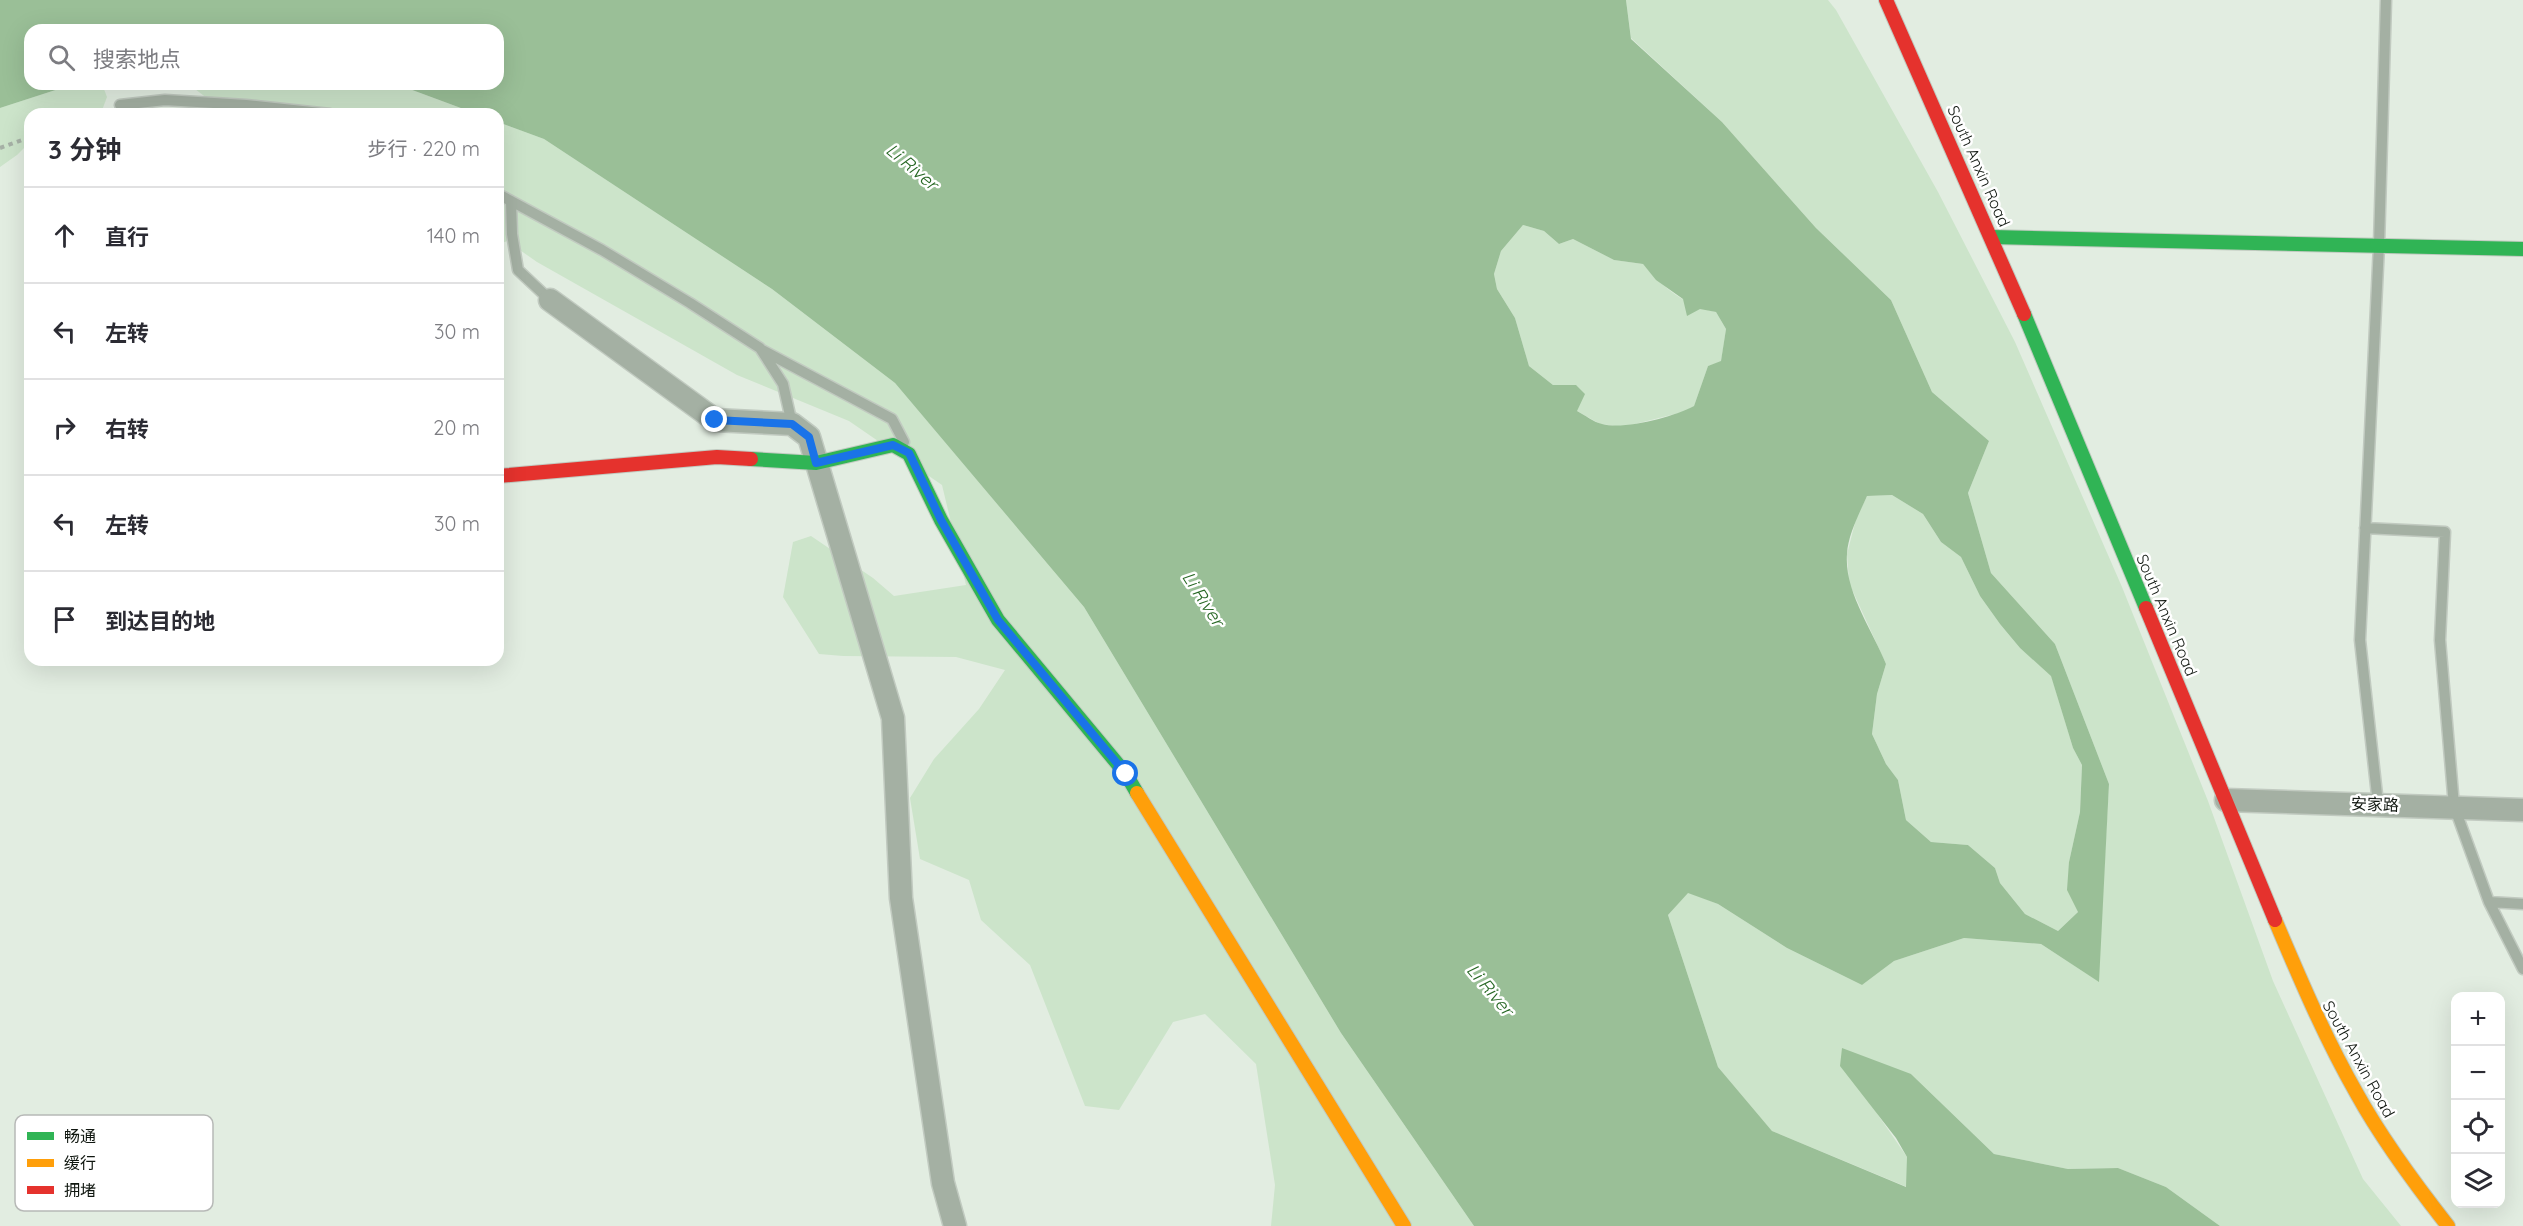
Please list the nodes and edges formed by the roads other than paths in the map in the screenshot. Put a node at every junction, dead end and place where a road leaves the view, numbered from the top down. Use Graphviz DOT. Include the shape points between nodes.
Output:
graph roads {
  1 [pos="1886,0"];
  2 [pos="2386,0"];
  3 [pos="120,105"];
  4 [pos="274,108"];
  5 [pos="504,197"];
  6 [pos="511,201"];
  7 [pos="1992,237"];
  8 [pos="2379,245"];
  9 [pos="2523,249"];
  10 [pos="550,300"];
  11 [pos="760,348"];
  12 [pos="792,424"];
  13 [pos="909,453"];
  14 [pos="816,463"];
  15 [pos="504,475"];
  16 [pos="2365,528"];
  17 [pos="2226,800"];
  18 [pos="2378,804"];
  19 [pos="2454,806"];
  20 [pos="2523,810"];
  21 [pos="2488,902"];
  22 [pos="2523,904"];
  23 [pos="2523,969"];
  24 [pos="955,1226"];
  25 [pos="1404,1226"];
  26 [pos="2448,1226"];
  1 -- 7 [label="street, South Anxin Road"];
  2 -- 8 [label="lane"];
  3 -- 4 [label="lane" via="165,100"];
  5 -- 6 [label="lane"];
  6 -- 10 [label="lane" via="518,270"];
  6 -- 11 [label="lane" via="612,256"];
  7 -- 8 [label="street"];
  7 -- 17 [label="street, South Anxin Road"];
  8 -- 9 [label="street"];
  8 -- 16 [label="lane"];
  10 -- 12 [label="street" via="715,420"];
  11 -- 12 [label="lane" via="783,384"];
  11 -- 13 [label="lane" via="892,419"];
  12 -- 14 [label="street" via="809,437"];
  13 -- 14 [label="street" via="893,445"];
  13 -- 25 [label="street" via="941,520 998,620 1126,774"];
  14 -- 15 [label="street" via="717,457"];
  14 -- 24 [label="street" via="893,718 901,898 943,1183"];
  16 -- 18 [label="lane" via="2360,640"];
  16 -- 19 [label="lane" via="2445,532 2440,640"];
  17 -- 18 [label="street, 安家路"];
  17 -- 26 [label="street, South Anxin Road" via="2309,1001 2352,1085 2411,1179"];
  18 -- 19 [label="street, 安家路"];
  19 -- 20 [label="street, 安家路"];
  19 -- 21 [label="lane"];
  21 -- 22 [label="lane"];
  21 -- 23 [label="lane"];
}
